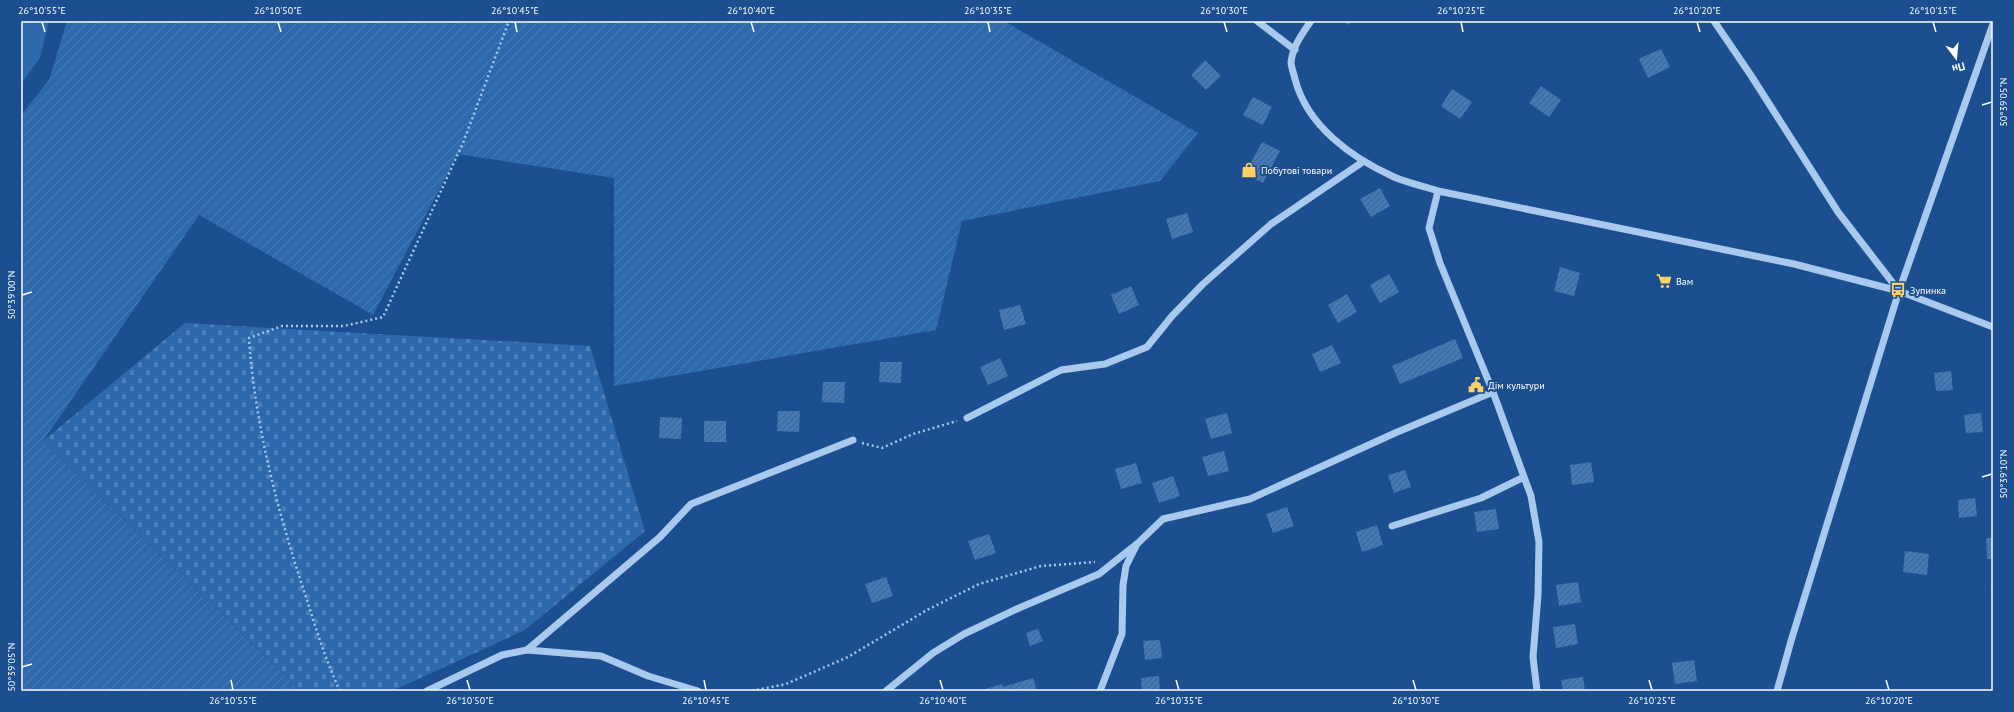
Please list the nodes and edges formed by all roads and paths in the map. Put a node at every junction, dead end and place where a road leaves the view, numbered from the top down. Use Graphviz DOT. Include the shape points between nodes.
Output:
graph roads {
  1 [pos="509,21"];
  2 [pos="1257,21"];
  3 [pos="1311,21"];
  4 [pos="1714,21"];
  5 [pos="1993,24"];
  6 [pos="1295,50"];
  7 [pos="1364,161"];
  8 [pos="1438,191"];
  9 [pos="1899,291"];
  10 [pos="1993,327"];
  11 [pos="1493,392"];
  12 [pos="968,418"];
  13 [pos="853,440"];
  14 [pos="1524,477"];
  15 [pos="1392,526"];
  16 [pos="1138,543"];
  17 [pos="1098,561"];
  18 [pos="527,650"];
  19 [pos="340,691"];
  20 [pos="426,691"];
  21 [pos="698,691"];
  22 [pos="752,691"];
  23 [pos="886,691"];
  24 [pos="1100,691"];
  25 [pos="1537,691"];
  26 [pos="1777,691"];
  1 -- 19 [label="path" via="463,142 383,317 344,326 282,326 249,338 251,366 271,481 328,666"];
  2 -- 6 [label="street"];
  3 -- 6 [label="street" via="1298,39"];
  4 -- 9 [label="street" via="1838,212"];
  5 -- 9 [label="street"];
  6 -- 7 [label="street" via="1291,63 1297,86 1309,112 1328,134"];
  7 -- 8 [label="street" via="1395,177"];
  7 -- 12 [label="street" via="1271,224 1203,284 1147,347 1105,364 1061,370"];
  8 -- 9 [label="street" via="1794,264"];
  8 -- 11 [label="street" via="1429,228 1440,263"];
  9 -- 10 [label="street"];
  9 -- 26 [label="street"];
  11 -- 14 [label="street"];
  11 -- 16 [label="street" via="1394,433 1250,499 1163,519"];
  12 -- 13 [label="path" via="913,434 882,448"];
  13 -- 18 [label="street" via="691,504 660,537"];
  14 -- 15 [label="street" via="1481,498"];
  14 -- 25 [label="street" via="1531,496 1539,542 1533,657"];
  16 -- 23 [label="street" via="1099,574 1019,608 958,638 933,653"];
  16 -- 24 [label="street" via="1126,566 1122,634"];
  17 -- 22 [label="path" via="1041,566 979,584 927,610 848,657 786,684"];
  18 -- 20 [label="street" via="502,655"];
  18 -- 21 [label="street" via="601,656 648,676"];
}
